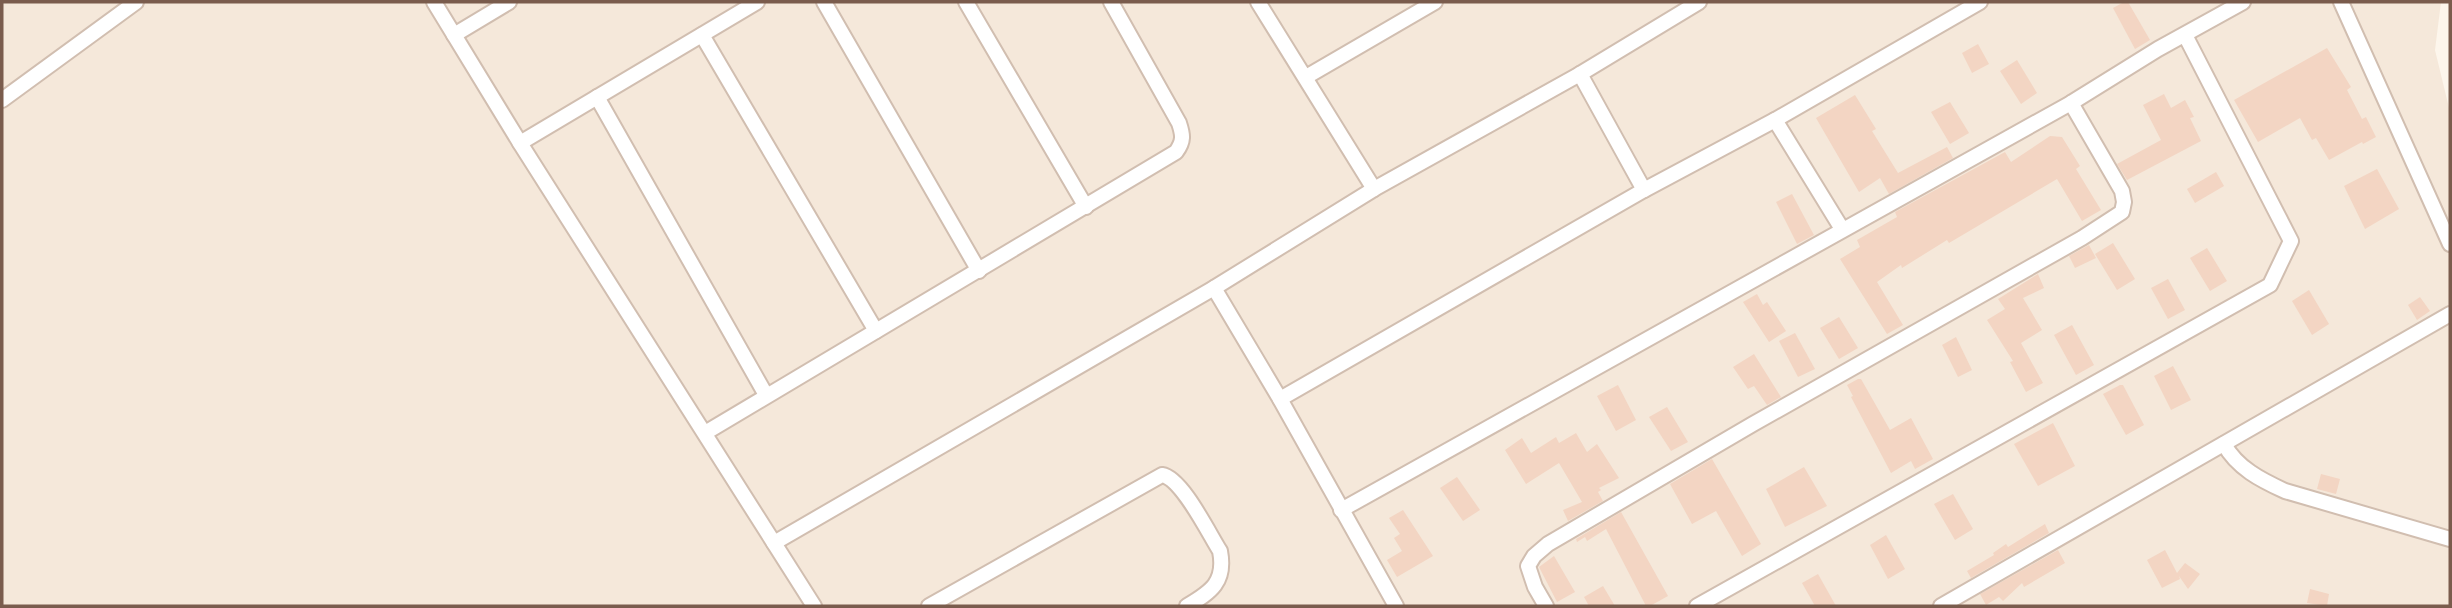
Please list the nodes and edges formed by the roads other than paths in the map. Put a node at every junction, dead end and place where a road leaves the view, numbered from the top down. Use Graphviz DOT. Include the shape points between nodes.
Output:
graph roads {
  1 [pos="136,2"];
  2 [pos="435,2"];
  3 [pos="509,2"];
  4 [pos="757,2"];
  5 [pos="824,2"];
  6 [pos="966,2"];
  7 [pos="1111,2"];
  8 [pos="1258,2"];
  9 [pos="1434,2"];
  10 [pos="1699,2"];
  11 [pos="1980,2"];
  12 [pos="2243,2"];
  13 [pos="2341,2"];
  14 [pos="454,35"];
  15 [pos="702,35"];
  16 [pos="2185,35"];
  17 [pos="1580,74"];
  18 [pos="1306,77"];
  19 [pos="597,97"];
  20 [pos="2,100"];
  21 [pos="2071,103"];
  22 [pos="1775,120"];
  23 [pos="520,143"];
  24 [pos="1374,189"];
  25 [pos="1644,190"];
  26 [pos="1086,207"];
  27 [pos="1842,229"];
  28 [pos="2450,244"];
  29 [pos="979,271"];
  30 [pos="1214,288"];
  31 [pos="2450,314"];
  32 [pos="876,331"];
  33 [pos="766,396"];
  34 [pos="1280,399"];
  35 [pos="705,433"];
  36 [pos="2224,444"];
  37 [pos="1341,510"];
  38 [pos="2450,539"];
  39 [pos="774,543"];
  40 [pos="814,606"];
  41 [pos="929,606"];
  42 [pos="1186,606"];
  43 [pos="1396,606"];
  44 [pos="1546,606"];
  45 [pos="1697,606"];
  46 [pos="1941,606"];
  1 -- 20 [label="street"];
  2 -- 14 [label="street"];
  3 -- 14 [label="street"];
  4 -- 15 [label="street"];
  5 -- 29 [label="street"];
  6 -- 26 [label="street"];
  7 -- 26 [label="street" via="1174,110 1183,136 1176,152"];
  8 -- 18 [label="street"];
  9 -- 18 [label="street"];
  10 -- 17 [label="street"];
  11 -- 22 [label="street"];
  12 -- 16 [label="street"];
  13 -- 28 [label="street"];
  14 -- 23 [label="street"];
  15 -- 19 [label="street"];
  15 -- 32 [label="street"];
  16 -- 21 [label="street"];
  16 -- 45 [label="street" via="2291,241 2270,285"];
  17 -- 24 [label="street"];
  17 -- 25 [label="street"];
  18 -- 24 [label="street"];
  19 -- 23 [label="street"];
  19 -- 33 [label="street"];
  21 -- 27 [label="street"];
  21 -- 44 [label="street" via="2122,191 2122,212 1548,544 1528,566"];
  22 -- 25 [label="street"];
  22 -- 27 [label="street"];
  23 -- 35 [label="street"];
  24 -- 30 [label="street"];
  25 -- 34 [label="street"];
  26 -- 29 [label="street"];
  27 -- 37 [label="street"];
  29 -- 32 [label="street"];
  30 -- 34 [label="street"];
  30 -- 39 [label="street"];
  31 -- 36 [label="street"];
  32 -- 33 [label="street"];
  33 -- 35 [label="street"];
  34 -- 37 [label="street"];
  35 -- 39 [label="street"];
  36 -- 38 [label="street" via="2239,464 2274,486"];
  36 -- 46 [label="street"];
  37 -- 43 [label="street"];
  39 -- 40 [label="street"];
  41 -- 42 [label="street" via="1162,475 1181,489 1222,561 1210,593"];
}
